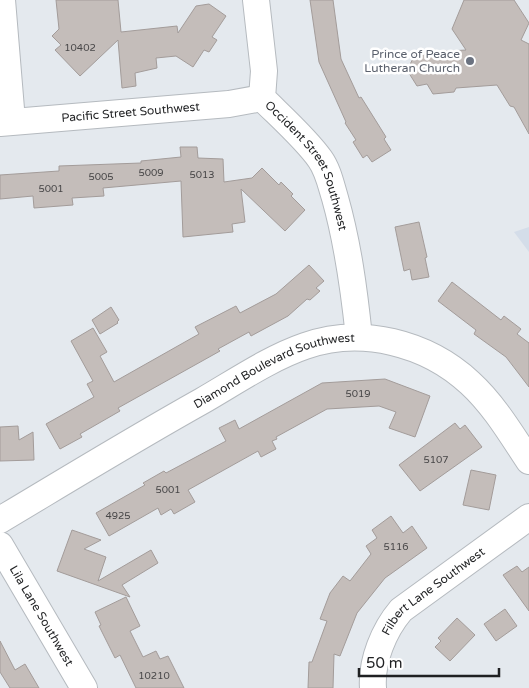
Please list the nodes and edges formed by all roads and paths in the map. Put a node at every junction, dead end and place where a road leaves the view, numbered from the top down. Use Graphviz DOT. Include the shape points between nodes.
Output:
graph roads {
  1 [pos="2,0"];
  2 [pos="256,0"];
  3 [pos="262,98"];
  4 [pos="6,122"];
  5 [pos="358,337"];
  6 [pos="529,461"];
  7 [pos="529,517"];
  8 [pos="0,520"];
  9 [pos="0,545"];
  10 [pos="84,688"];
  11 [pos="373,688"];
  1 -- 4 [label="street"];
  2 -- 3 [label="street, Occident Street Southwest" via="264,71"];
  3 -- 4 [label="street, Pacific Street Southwest" via="229,104"];
  3 -- 5 [label="street, Occident Street Southwest" via="320,160 328,175 347,243"];
  5 -- 6 [label="street, Diamond Boulevard Southwest" via="401,344 440,360 456,371 486,400"];
  5 -- 8 [label="street, Diamond Boulevard Southwest" via="314,343 292,350"];
  7 -- 11 [label="street, Filbert Lane Southwest" via="401,610 382,641"];
  9 -- 10 [label="street, Lila Lane Southwest"];
}
